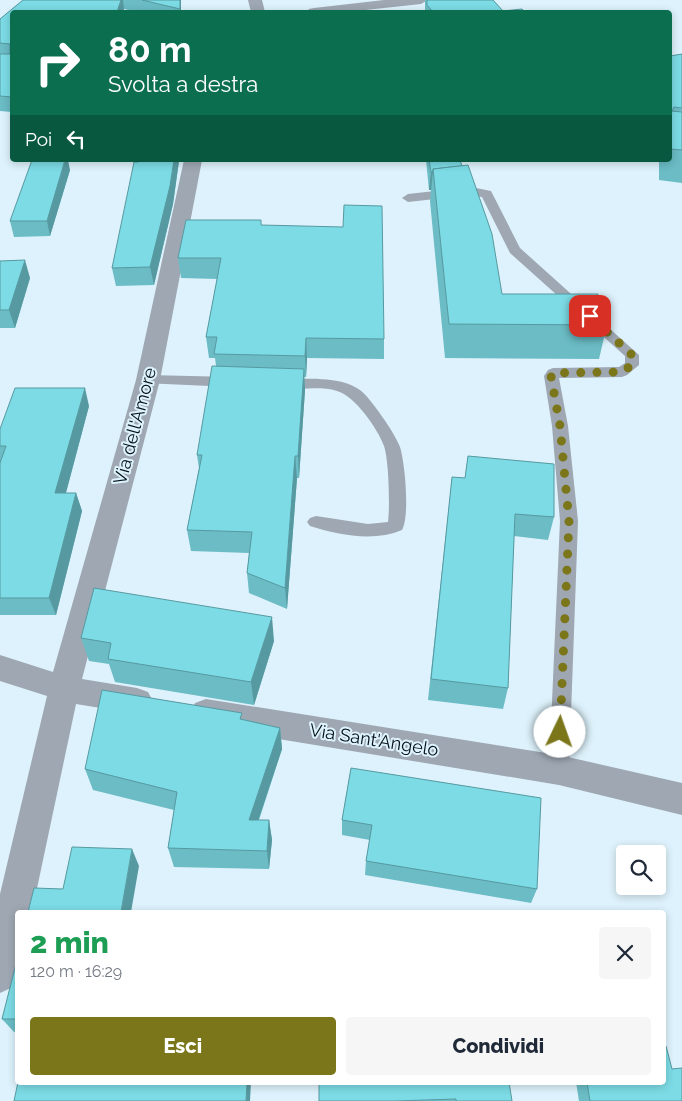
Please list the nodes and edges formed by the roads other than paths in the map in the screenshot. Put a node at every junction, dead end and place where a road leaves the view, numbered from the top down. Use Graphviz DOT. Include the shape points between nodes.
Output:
graph roads {
  1 [pos="421,0"];
  2 [pos="332,10"];
  3 [pos="193,162"];
  4 [pos="408,198"];
  5 [pos="148,380"];
  6 [pos="246,382"];
  7 [pos="266,383"];
  8 [pos="316,522"];
  9 [pos="0,668"];
  10 [pos="64,689"];
  11 [pos="558,770"];
  12 [pos="682,799"];
  13 [pos="0,974"];
  1 -- 2 [label="street"];
  3 -- 5 [label="street, Via dell'Amore"];
  4 -- 11 [label="lane" via="471,192 487,194 515,250 632,355 632,365 622,372 553,373 551,376 560,426 569,521"];
  5 -- 6 [label="lane"];
  5 -- 10 [label="street, Via dell'Amore"];
  7 -- 8 [label="lane" via="340,386 356,394 392,446 399,505 396,526 374,530"];
  9 -- 10 [label="street, Via Sant'Angelo"];
  10 -- 11 [label="street, Via Sant'Angelo"];
  10 -- 13 [label="street, Via dell'Amore"];
  11 -- 12 [label="street, Via Sant'Angelo"];
}
